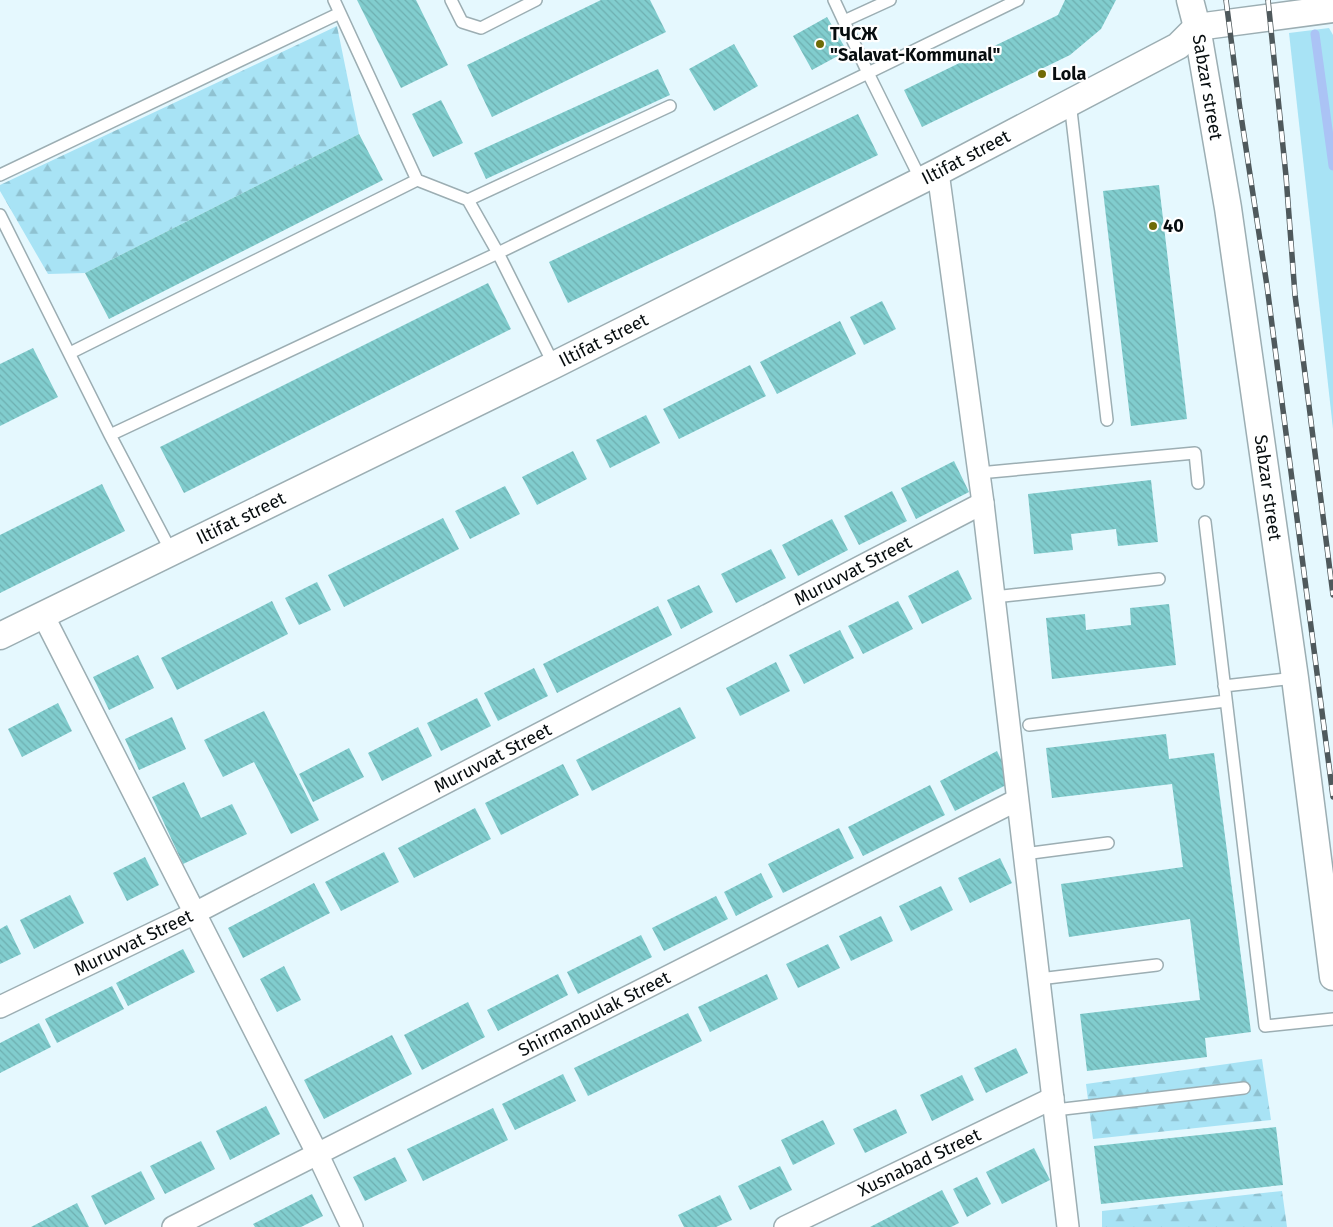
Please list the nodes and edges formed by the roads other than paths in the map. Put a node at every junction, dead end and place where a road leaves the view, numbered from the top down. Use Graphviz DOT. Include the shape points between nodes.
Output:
graph roads {
  1 [pos="334,0"];
  2 [pos="451,0"];
  3 [pos="536,0"];
  4 [pos="834,0"];
  5 [pos="890,0"];
  6 [pos="1018,0"];
  7 [pos="1190,0"];
  8 [pos="1333,9"];
  9 [pos="340,14"];
  10 [pos="844,21"];
  11 [pos="1197,27"];
  12 [pos="868,73"];
  13 [pos="1070,102"];
  14 [pos="670,106"];
  15 [pos="0,174"];
  16 [pos="930,176"];
  17 [pos="418,180"];
  18 [pos="468,200"];
  19 [pos="0,215"];
  20 [pos="498,253"];
  21 [pos="70,353"];
  22 [pos="554,365"];
  23 [pos="1107,420"];
  24 [pos="110,435"];
  25 [pos="979,473"];
  26 [pos="1198,484"];
  27 [pos="984,503"];
  28 [pos="1205,522"];
  29 [pos="171,551"];
  30 [pos="1158,579"];
  31 [pos="994,597"];
  32 [pos="43,616"];
  33 [pos="0,636"];
  34 [pos="1295,678"];
  35 [pos="1224,686"];
  36 [pos="1226,702"];
  37 [pos="1029,725"];
  38 [pos="1017,800"];
  39 [pos="1108,843"];
  40 [pos="1024,854"];
  41 [pos="195,913"];
  42 [pos="1157,965"];
  43 [pos="1333,977"];
  44 [pos="1039,978"];
  45 [pos="0,1007"];
  46 [pos="1333,1019"];
  47 [pos="1244,1088"];
  48 [pos="1054,1104"];
  49 [pos="318,1155"];
  50 [pos="173,1227"];
  51 [pos="352,1227"];
  52 [pos="785,1227"];
  53 [pos="1068,1227"];
  1 -- 9 [label="lane"];
  2 -- 3 [label="lane" via="462,22 481,28"];
  4 -- 10 [label="lane"];
  5 -- 10 [label="lane"];
  6 -- 12 [label="lane"];
  7 -- 11 [label="street, Sabzar street"];
  8 -- 11 [label="street"];
  9 -- 15 [label="lane"];
  9 -- 17 [label="lane"];
  10 -- 12 [label="lane"];
  11 -- 13 [label="street, Iltifаt street" via="1178,46"];
  11 -- 34 [label="street, Sabzar street" via="1228,208"];
  12 -- 16 [label="lane"];
  12 -- 20 [label="lane"];
  13 -- 16 [label="street, Iltifаt street"];
  13 -- 23 [label="lane"];
  14 -- 18 [label="lane"];
  16 -- 22 [label="street, Iltifаt street"];
  16 -- 25 [label="street"];
  17 -- 18 [label="lane"];
  17 -- 21 [label="lane"];
  18 -- 20 [label="lane"];
  19 -- 21 [label="lane"];
  20 -- 22 [label="lane"];
  20 -- 24 [label="lane"];
  21 -- 24 [label="lane"];
  22 -- 29 [label="street, Iltifаt street"];
  24 -- 29 [label="lane"];
  25 -- 26 [label="lane" via="1194,452"];
  25 -- 27 [label="street"];
  27 -- 31 [label="street"];
  27 -- 41 [label="street, Muruvvat Street"];
  28 -- 35 [label="lane"];
  29 -- 32 [label="street, Iltifаt street"];
  30 -- 31 [label="lane"];
  31 -- 38 [label="street"];
  32 -- 33 [label="street, Iltifаt street"];
  32 -- 41 [label="street"];
  34 -- 35 [label="lane"];
  34 -- 43 [label="street, Sabzar street"];
  35 -- 36 [label="lane"];
  36 -- 37 [label="lane"];
  36 -- 46 [label="lane" via="1265,1026"];
  38 -- 40 [label="street"];
  38 -- 49 [label="street, Shirmаnbulak Street"];
  39 -- 40 [label="lane"];
  40 -- 44 [label="street"];
  41 -- 45 [label="street, Muruvvat Street"];
  41 -- 49 [label="street"];
  42 -- 44 [label="lane"];
  44 -- 48 [label="street"];
  47 -- 48 [label="lane"];
  48 -- 52 [label="street, Xusnabad Street"];
  48 -- 53 [label="street"];
  49 -- 50 [label="street, Shirmаnbulak Street"];
  49 -- 51 [label="street"];
}
